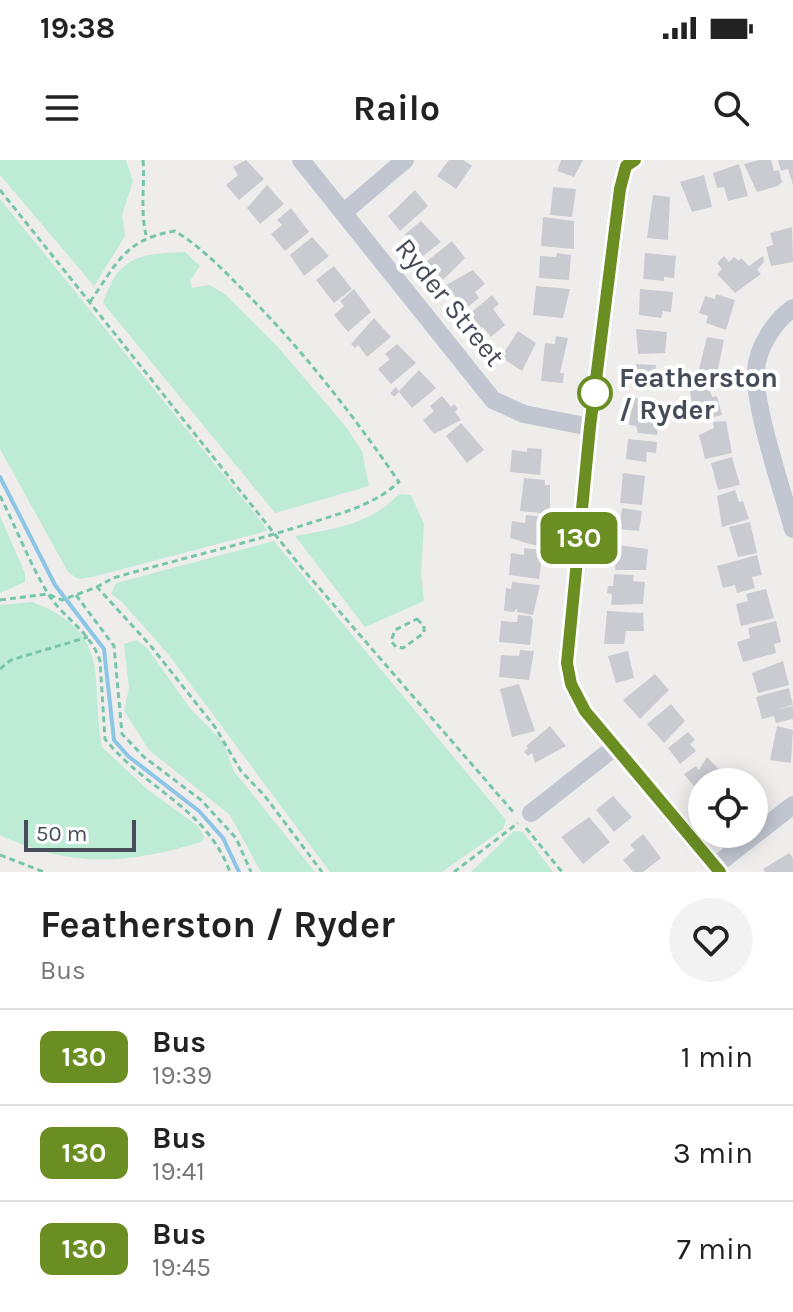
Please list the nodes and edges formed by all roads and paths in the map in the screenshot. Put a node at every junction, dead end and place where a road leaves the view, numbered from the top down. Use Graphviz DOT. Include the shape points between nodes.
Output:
graph roads {
  1 [pos="143,160"];
  2 [pos="301,160"];
  3 [pos="405,160"];
  4 [pos="635,160"];
  5 [pos="0,190"];
  6 [pos="343,213"];
  7 [pos="146,235"];
  8 [pos="90,302"];
  9 [pos="793,308"];
  10 [pos="590,427"];
  11 [pos="787,483"];
  12 [pos="0,496"];
  13 [pos="793,529"];
  14 [pos="275,535"];
  15 [pos="97,587"];
  16 [pos="47,594"];
  17 [pos="76,595"];
  18 [pos="0,600"];
  19 [pos="88,637"];
  20 [pos="411,642"];
  21 [pos="0,669"];
  22 [pos="615,747"];
  23 [pos="793,805"];
  24 [pos="526,817"];
  25 [pos="0,855"];
  26 [pos="717,869"];
  27 [pos="44,872"];
  28 [pos="230,872"];
  29 [pos="251,872"];
  30 [pos="322,872"];
  31 [pos="454,872"];
  32 [pos="562,872"];
  1 -- 7 [label="path" via="140,210"];
  2 -- 6 [label="street, Ryder Street"];
  3 -- 6 [label="street"];
  4 -- 10 [label="street" via="626,166 620,189"];
  5 -- 8 [label="path"];
  6 -- 10 [label="street, Ryder Street" via="493,400 524,414"];
  7 -- 8 [label="path" via="130,247"];
  7 -- 14 [label="path" via="175,231 200,247 332,387 399,482 384,496 356,508"];
  8 -- 14 [label="path"];
  9 -- 11 [label="street" via="766,337 755,371"];
  10 -- 22 [label="street" via="567,663 585,711"];
  11 -- 13 [label="street"];
  12 -- 16 [label="path"];
  14 -- 15 [label="path" via="113,578"];
  14 -- 24 [label="path"];
  15 -- 17 [label="path"];
  15 -- 30 [label="path" via="215,727 241,771"];
  16 -- 17 [label="path" via="65,599"];
  16 -- 18 [label="path"];
  16 -- 19 [label="path"];
  17 -- 29 [label="path" via="114,646 122,734 201,800 236,838"];
  19 -- 21 [label="path" via="11,660"];
  19 -- 28 [label="path" via="100,661 105,739 145,779 196,815"];
  20 -- 20 [label="path" via="399,649 392,644 392,635 417,619 424,633"];
  22 -- 24 [label="street"];
  22 -- 26 [label="street"];
  23 -- 26 [label="street"];
  24 -- 31 [label="path"];
  24 -- 32 [label="path"];
  25 -- 27 [label="path"];
}
